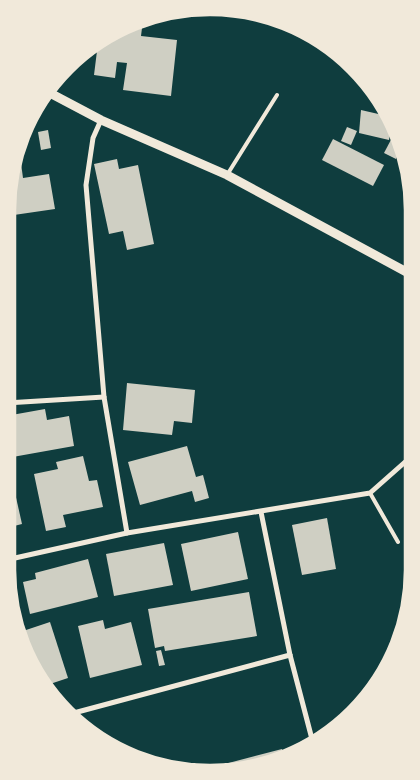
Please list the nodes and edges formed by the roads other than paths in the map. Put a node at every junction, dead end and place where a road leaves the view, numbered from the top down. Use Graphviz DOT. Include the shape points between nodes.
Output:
graph roads {
  1 [pos="53,95"];
  2 [pos="277,95"];
  3 [pos="101,120"];
  4 [pos="227,175"];
  5 [pos="405,272"];
  6 [pos="104,397"];
  7 [pos="15,402"];
  8 [pos="405,462"];
  9 [pos="370,493"];
  10 [pos="261,512"];
  11 [pos="127,533"];
  12 [pos="398,542"];
  13 [pos="15,558"];
  14 [pos="290,654"];
  15 [pos="76,712"];
  16 [pos="311,737"];
  1 -- 3 [label="street"];
  2 -- 4 [label="lane"];
  3 -- 4 [label="street"];
  3 -- 6 [label="street" via="92,138 86,185"];
  4 -- 5 [label="street"];
  6 -- 7 [label="street"];
  6 -- 11 [label="street"];
  8 -- 9 [label="street"];
  9 -- 10 [label="street"];
  9 -- 12 [label="lane"];
  10 -- 11 [label="street"];
  10 -- 14 [label="street"];
  11 -- 13 [label="street"];
  14 -- 15 [label="street"];
  14 -- 16 [label="street"];
}
